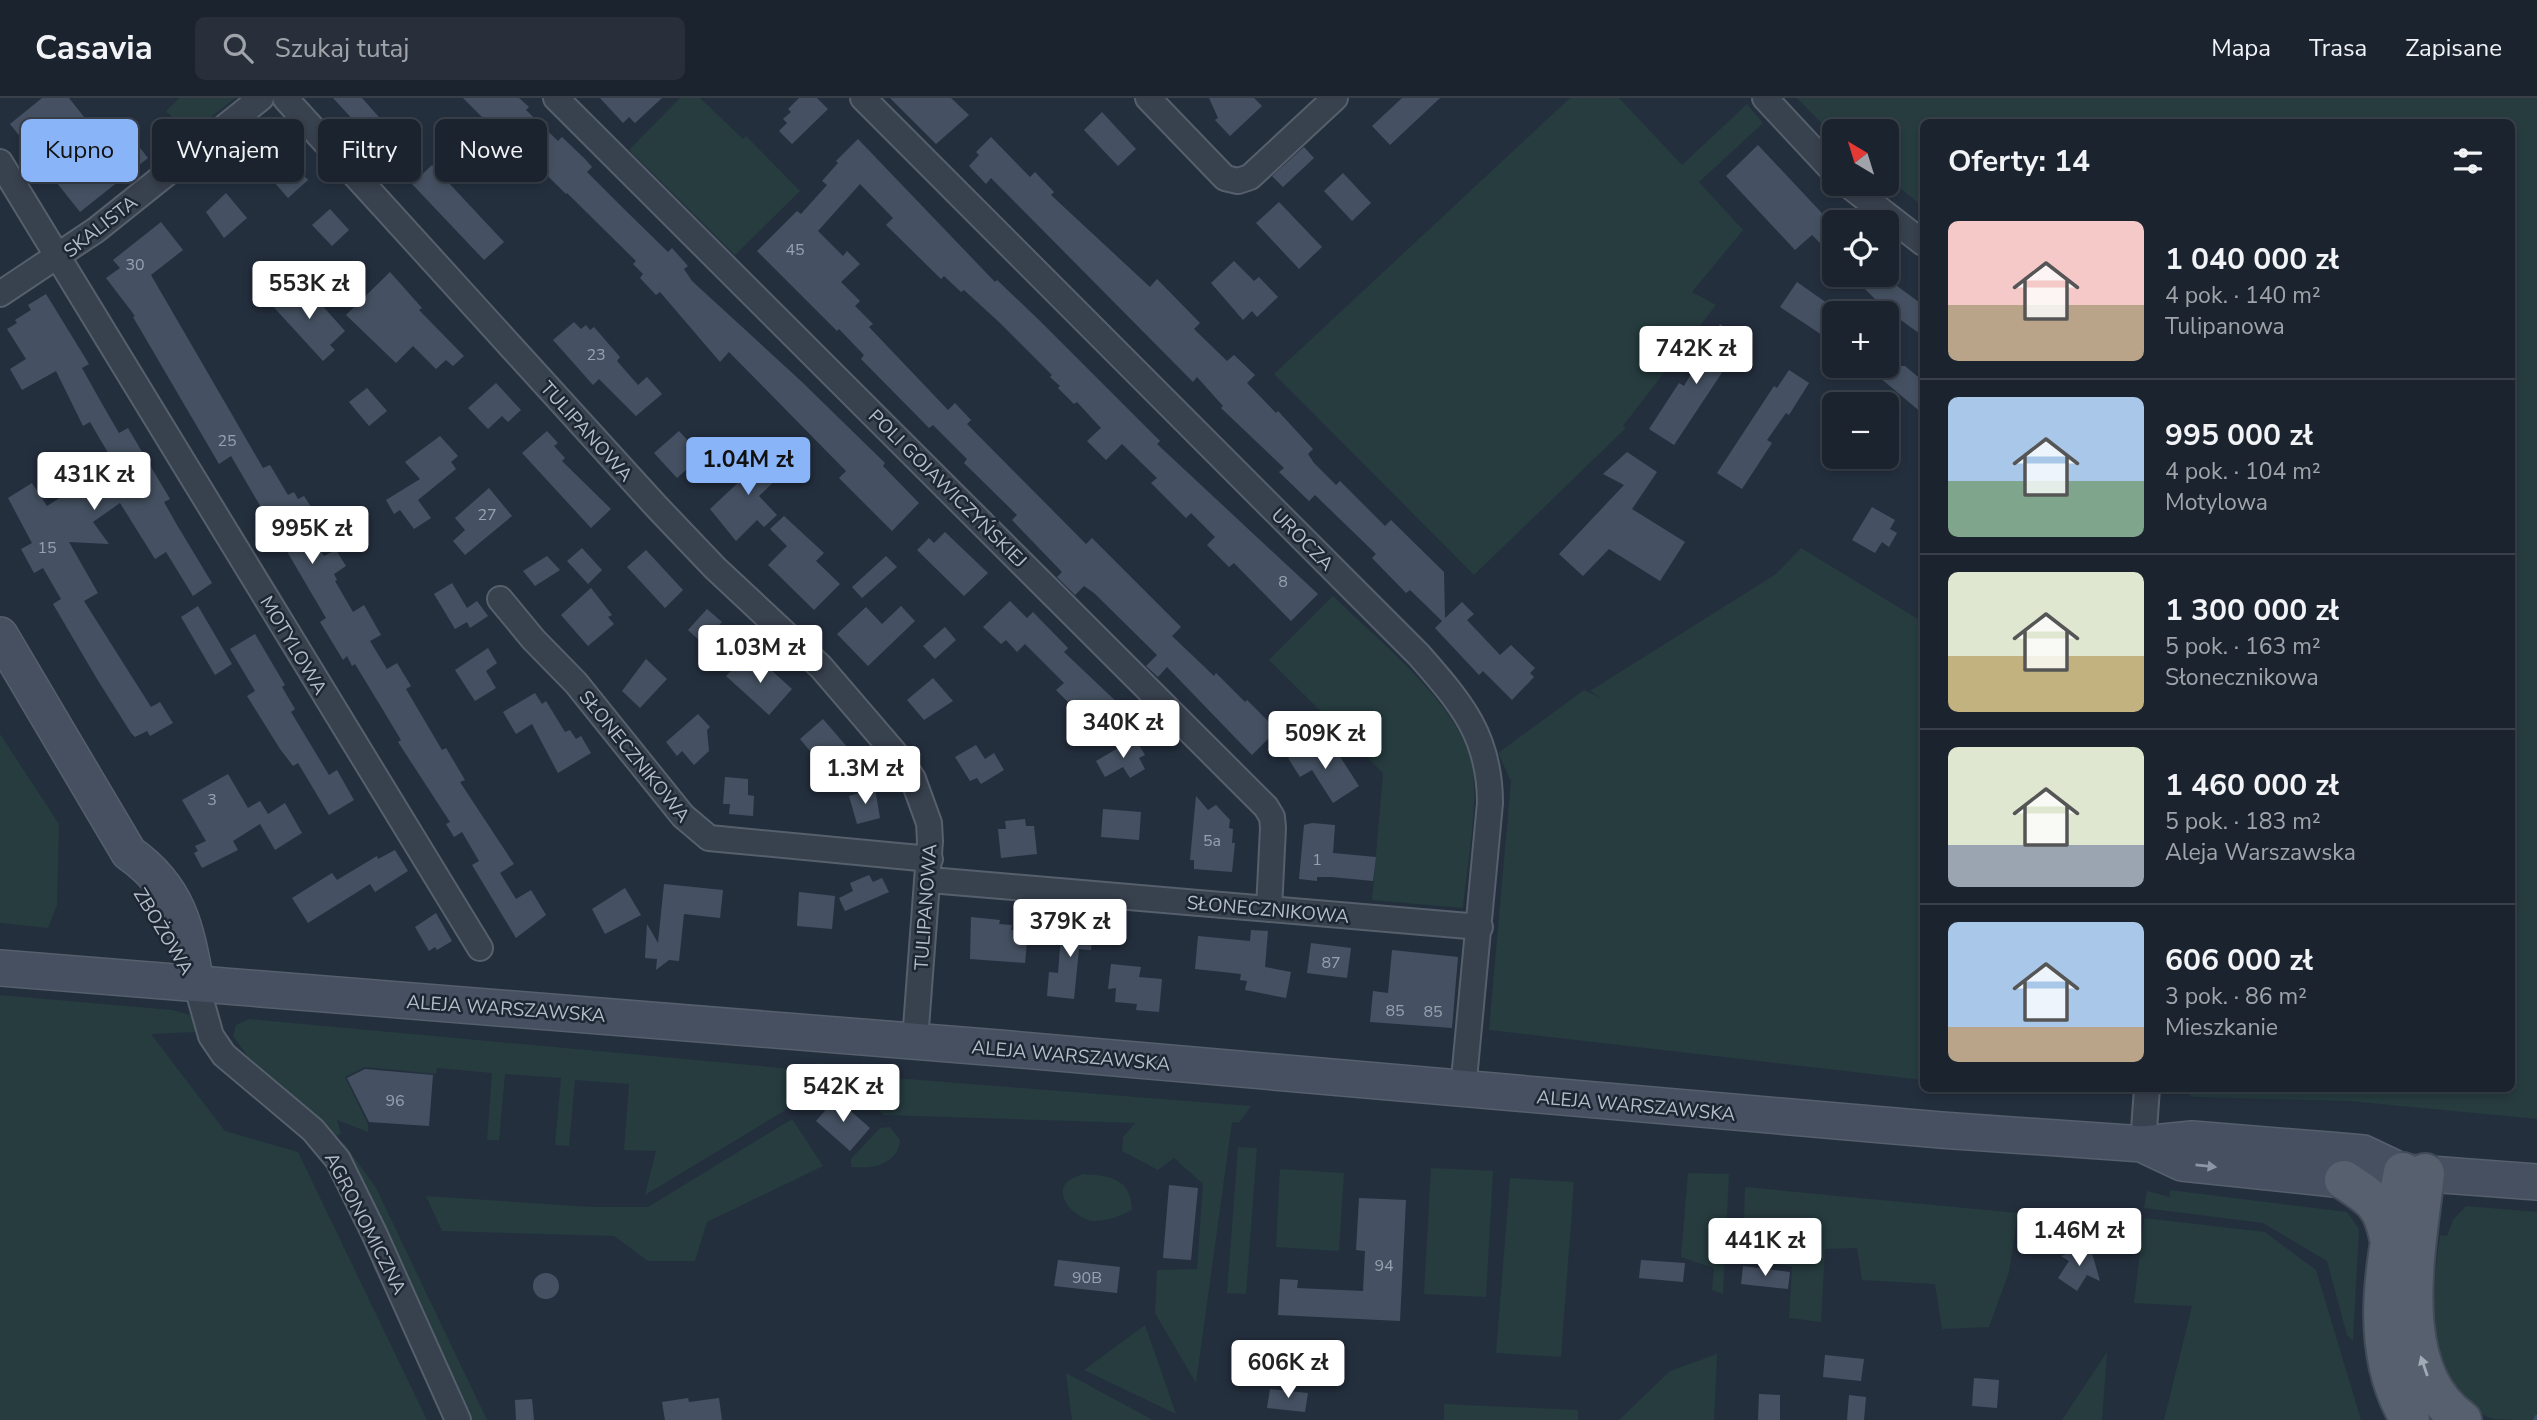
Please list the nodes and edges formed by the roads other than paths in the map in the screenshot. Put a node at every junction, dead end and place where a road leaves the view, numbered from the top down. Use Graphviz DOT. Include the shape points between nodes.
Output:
graph roads {
  1 [pos="261,98"];
  2 [pos="285,98"];
  3 [pos="556,98"];
  4 [pos="863,98"];
  5 [pos="1148,98"];
  6 [pos="1335,98"];
  7 [pos="1765,98"];
  8 [pos="1822,159"];
  9 [pos="0,162"];
  10 [pos="1862,196"];
  11 [pos="1920,241"];
  12 [pos="60,257"];
  13 [pos="0,294"];
  14 [pos="500,599"];
  15 [pos="0,635"];
  16 [pos="930,870"];
  17 [pos="1269,909"];
  18 [pos="1480,927"];
  19 [pos="480,948"];
  20 [pos="0,968"];
  21 [pos="196,984"];
  22 [pos="915,1041"];
  23 [pos="1463,1090"];
  24 [pos="2147,1092"];
  25 [pos="2143,1144"];
  26 [pos="2414,1172"];
  27 [pos="2344,1181"];
  28 [pos="2537,1182"];
  29 [pos="2389,1238"];
  30 [pos="458,1420"];
  31 [pos="2410,1420"];
  32 [pos="2462,1420"];
  1 -- 12 [label="street, SKALISTA"];
  2 -- 16 [label="street, TULIPANOWA" via="656,506 859,709 900,759 923,800 929,823"];
  3 -- 17 [label="street, POLI GOJAWICZYŃSKIEJ" via="1266,807 1273,828"];
  4 -- 18 [label="street, UROCZA" via="1419,655 1454,696 1479,736 1490,777"];
  5 -- 6 [label="street" via="1225,178 1238,181 1250,177"];
  7 -- 8 [label="street"];
  9 -- 12 [label="street, MOTYLOWA"];
  10 -- 11 [label="street"];
  12 -- 13 [label="street, SKALISTA"];
  12 -- 19 [label="street, MOTYLOWA"];
  14 -- 16 [label="street, SŁONECZNIKOWA" via="576,683 683,816 709,838"];
  15 -- 21 [label="street, ZBOŻOWA" via="130,853 130,873"];
  16 -- 17 [label="street, SŁONECZNIKOWA"];
  16 -- 22 [label="street, TULIPANOWA"];
  17 -- 18 [label="street, SŁONECZNIKOWA"];
  18 -- 23 [label="street, UROCZA"];
  20 -- 21 [label="street, ALEJA WARSZAWSKA"];
  21 -- 22 [label="street, ALEJA WARSZAWSKA"];
  21 -- 30 [label="street, AGRONOMICZNA" via="211,1036 224,1055 313,1130 338,1160"];
  22 -- 23 [label="street, ALEJA WARSZAWSKA"];
  23 -- 25 [label="street, ALEJA WARSZAWSKA"];
  24 -- 25 [label="street"];
  25 -- 26 [label="street, ALEJA WARSZAWSKA" via="2192,1139 2363,1153"];
  25 -- 27 [label="street, ALEJA WARSZAWSKA, one-way" via="2182,1163"];
  26 -- 27 [label="street, ALEJA WARSZAWSKA"];
  26 -- 28 [label="street, ALEJA WARSZAWSKA"];
  26 -- 29 [label="main road"];
  32 -- 26 [label="main road, one-way" via="2432,1388 2414,1325"];
  27 -- 29 [label="main road" via="2384,1214"];
  29 -- 31 [label="main road" via="2383,1327 2394,1379"];
}
